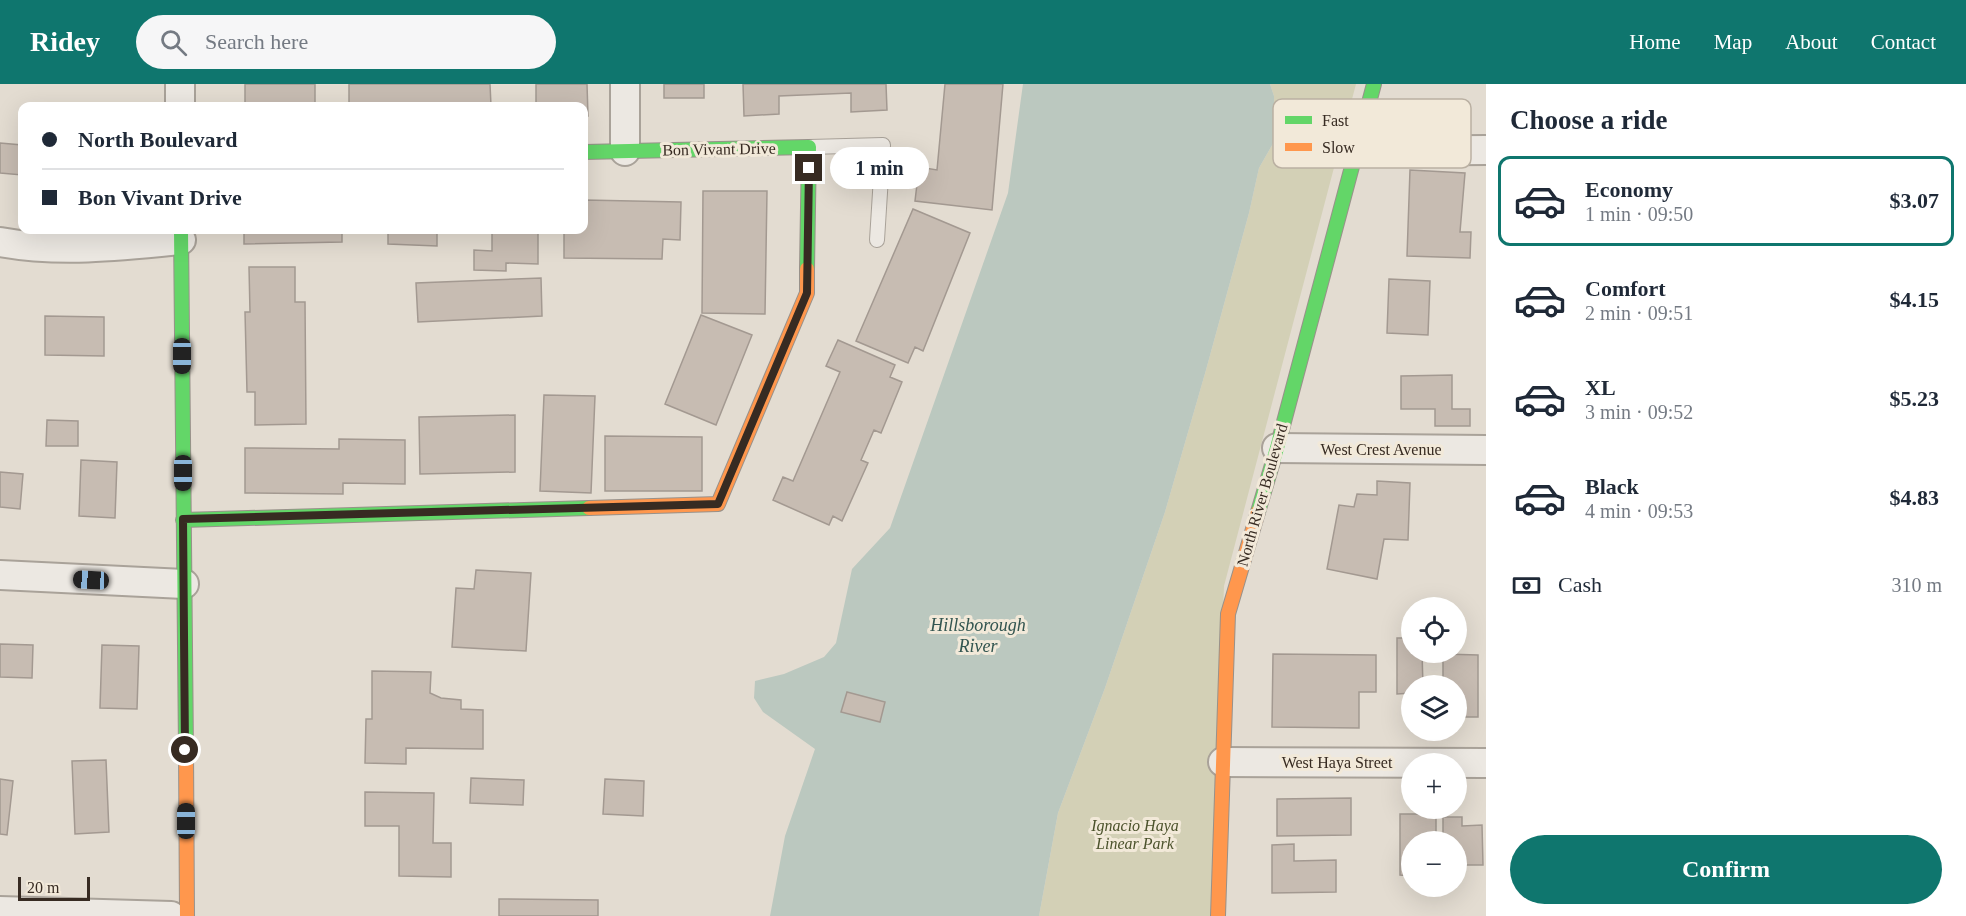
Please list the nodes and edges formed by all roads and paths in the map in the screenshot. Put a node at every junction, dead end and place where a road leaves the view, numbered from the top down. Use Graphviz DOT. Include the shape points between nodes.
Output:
graph roads {
  1 [pos="180,84"];
  2 [pos="625,84"];
  3 [pos="1374,84"];
  4 [pos="1370,99"];
  5 [pos="180,102"];
  6 [pos="809,147"];
  7 [pos="1471,150"];
  8 [pos="1486,150"];
  9 [pos="588,152"];
  10 [pos="625,152"];
  11 [pos="1353,168"];
  12 [pos="181,235"];
  13 [pos="877,240"];
  14 [pos="0,242"];
  15 [pos="1277,448"];
  16 [pos="1486,450"];
  17 [pos="183,519"];
  18 [pos="0,575"];
  19 [pos="184,584"];
  20 [pos="1223,762"];
  21 [pos="1486,763"];
  22 [pos="0,911"];
  23 [pos="171,916"];
  24 [pos="187,916"];
  25 [pos="1218,916"];
  1 -- 5 [label="street"];
  2 -- 10 [label="street"];
  3 -- 4 [label="street, North River Boulevard"];
  6 -- 10 [label="street, Bon Vivant Drive"];
  6 -- 13 [label="lane" via="883,146"];
  6 -- 17 [label="street" via="807,293 718,504"];
  7 -- 8 [label="street"];
  9 -- 10 [label="street, Bon Vivant Drive"];
  11 -- 15 [label="street, North River Boulevard"];
  12 -- 14 [label="street" via="102,248"];
  12 -- 17 [label="street"];
  15 -- 16 [label="street, West Crest Avenue"];
  15 -- 20 [label="street, North River Boulevard" via="1227,614"];
  17 -- 19 [label="street"];
  18 -- 19 [label="street"];
  19 -- 24 [label="street"];
  20 -- 21 [label="street, West Haya Street"];
  20 -- 25 [label="street, North River Boulevard"];
  22 -- 23 [label="street"];
}
